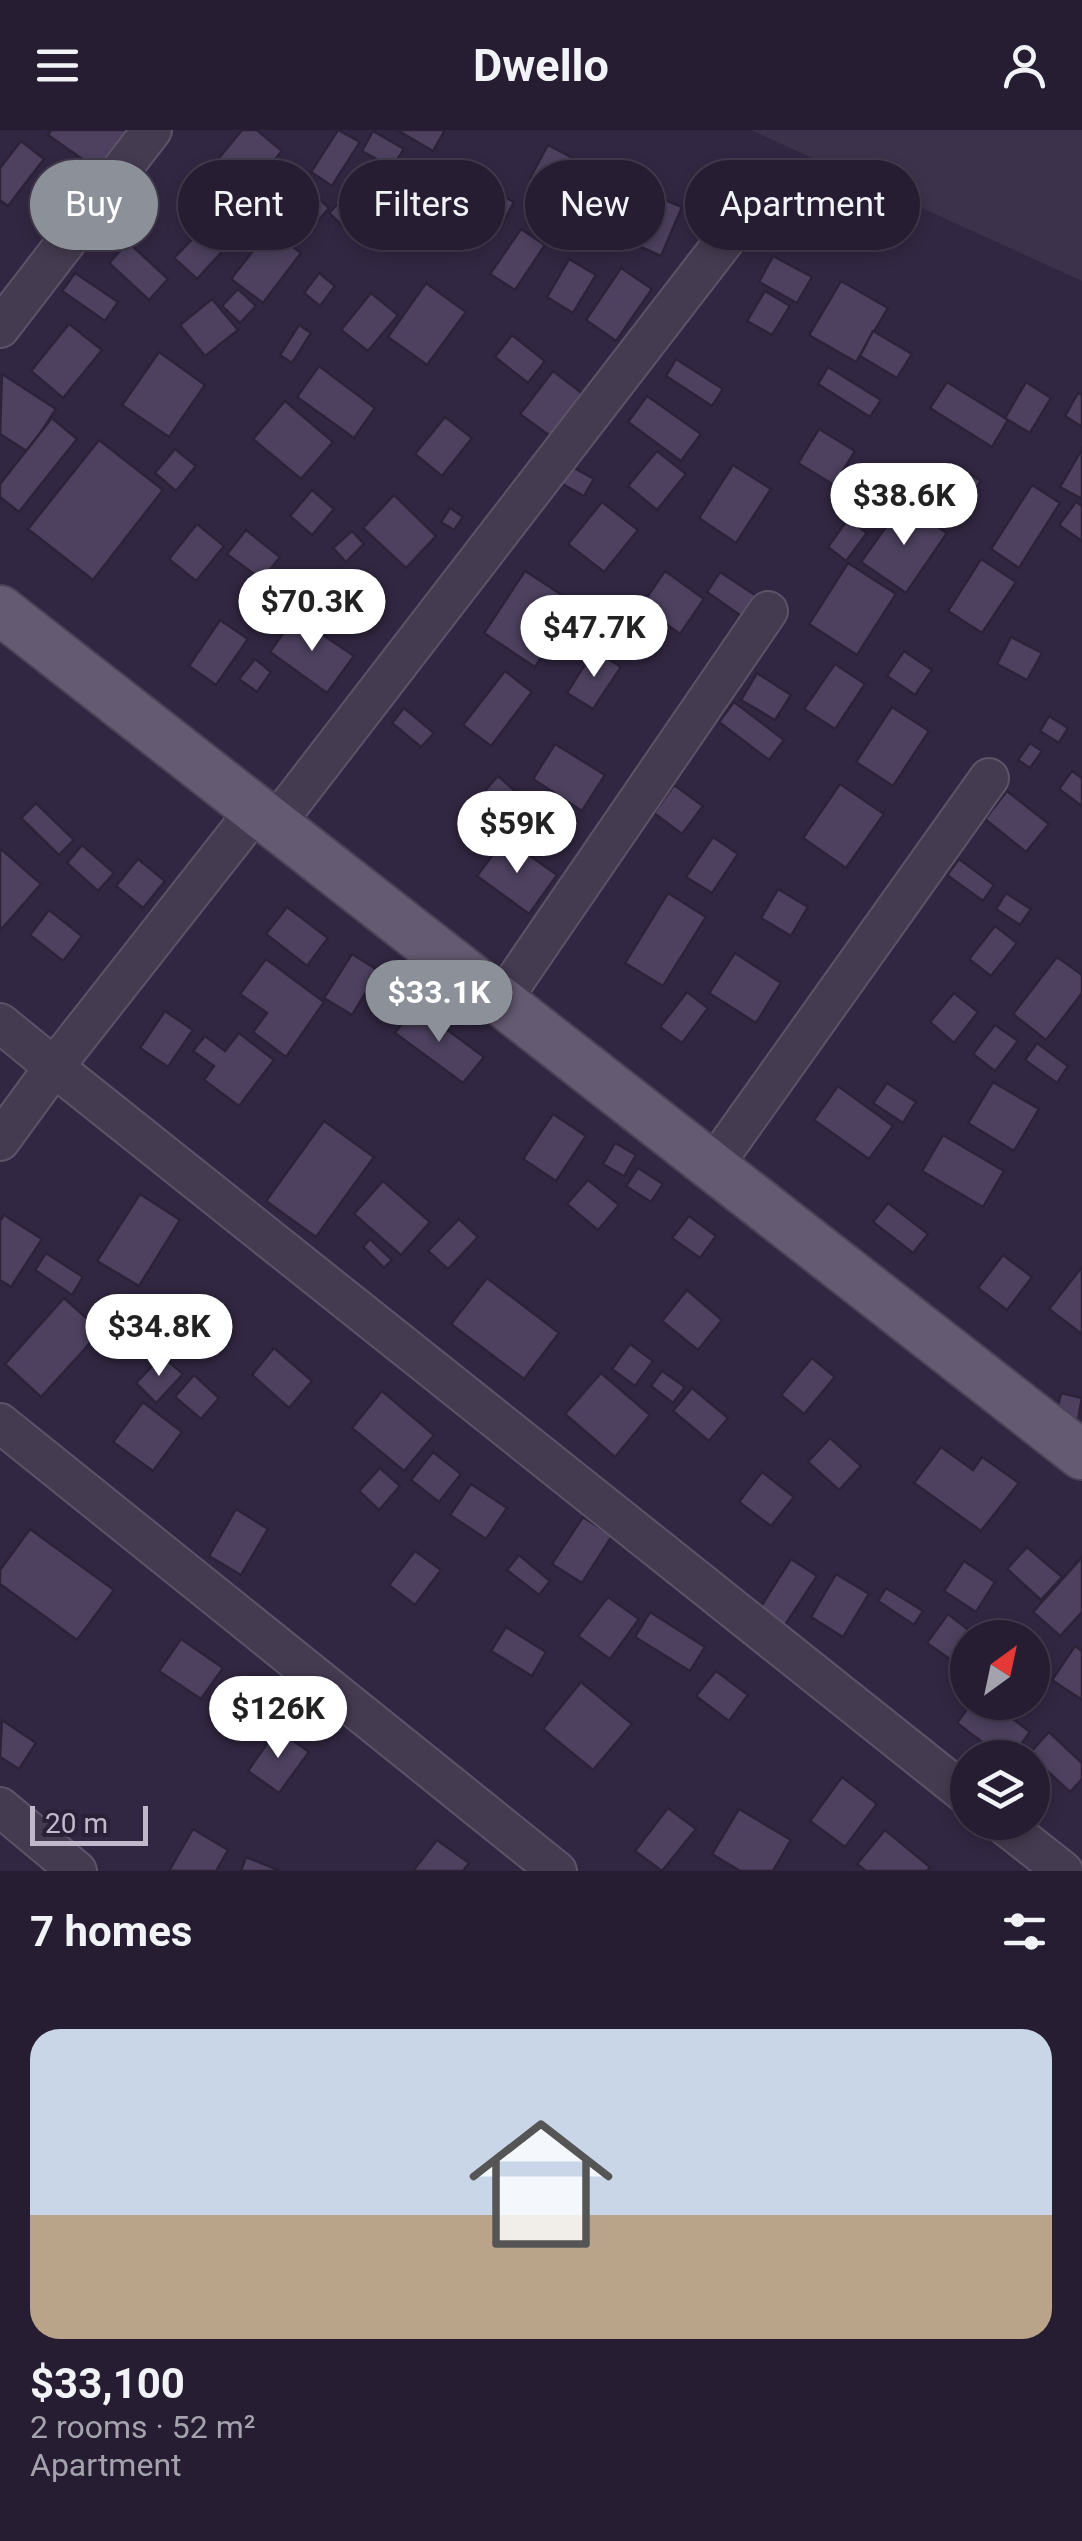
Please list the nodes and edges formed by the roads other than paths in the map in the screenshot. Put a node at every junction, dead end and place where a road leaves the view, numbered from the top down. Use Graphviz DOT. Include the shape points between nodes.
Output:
graph roads {
  1 [pos="152,130"];
  2 [pos="717,250"];
  3 [pos="0,328"];
  4 [pos="0,610"];
  5 [pos="768,612"];
  6 [pos="989,778"];
  7 [pos="266,817"];
  8 [pos="501,1001"];
  9 [pos="0,1023"];
  10 [pos="54,1067"];
  11 [pos="0,1142"];
  12 [pos="713,1166"];
  13 [pos="0,1424"];
  14 [pos="1082,1455"];
  15 [pos="950,1782"];
  16 [pos="0,1806"];
  17 [pos="1024,1840"];
  18 [pos="78,1871"];
  19 [pos="557,1871"];
  20 [pos="1063,1871"];
  1 -- 3 [label="street"];
  2 -- 7 [label="street"];
  4 -- 7 [label="main road"];
  5 -- 8 [label="street"];
  6 -- 12 [label="street"];
  7 -- 8 [label="main road"];
  7 -- 10 [label="street"];
  8 -- 12 [label="main road"];
  9 -- 10 [label="street"];
  10 -- 11 [label="street"];
  10 -- 15 [label="street"];
  12 -- 14 [label="main road"];
  13 -- 19 [label="street"];
  16 -- 18 [label="street"];
  17 -- 20 [label="street"];
}
